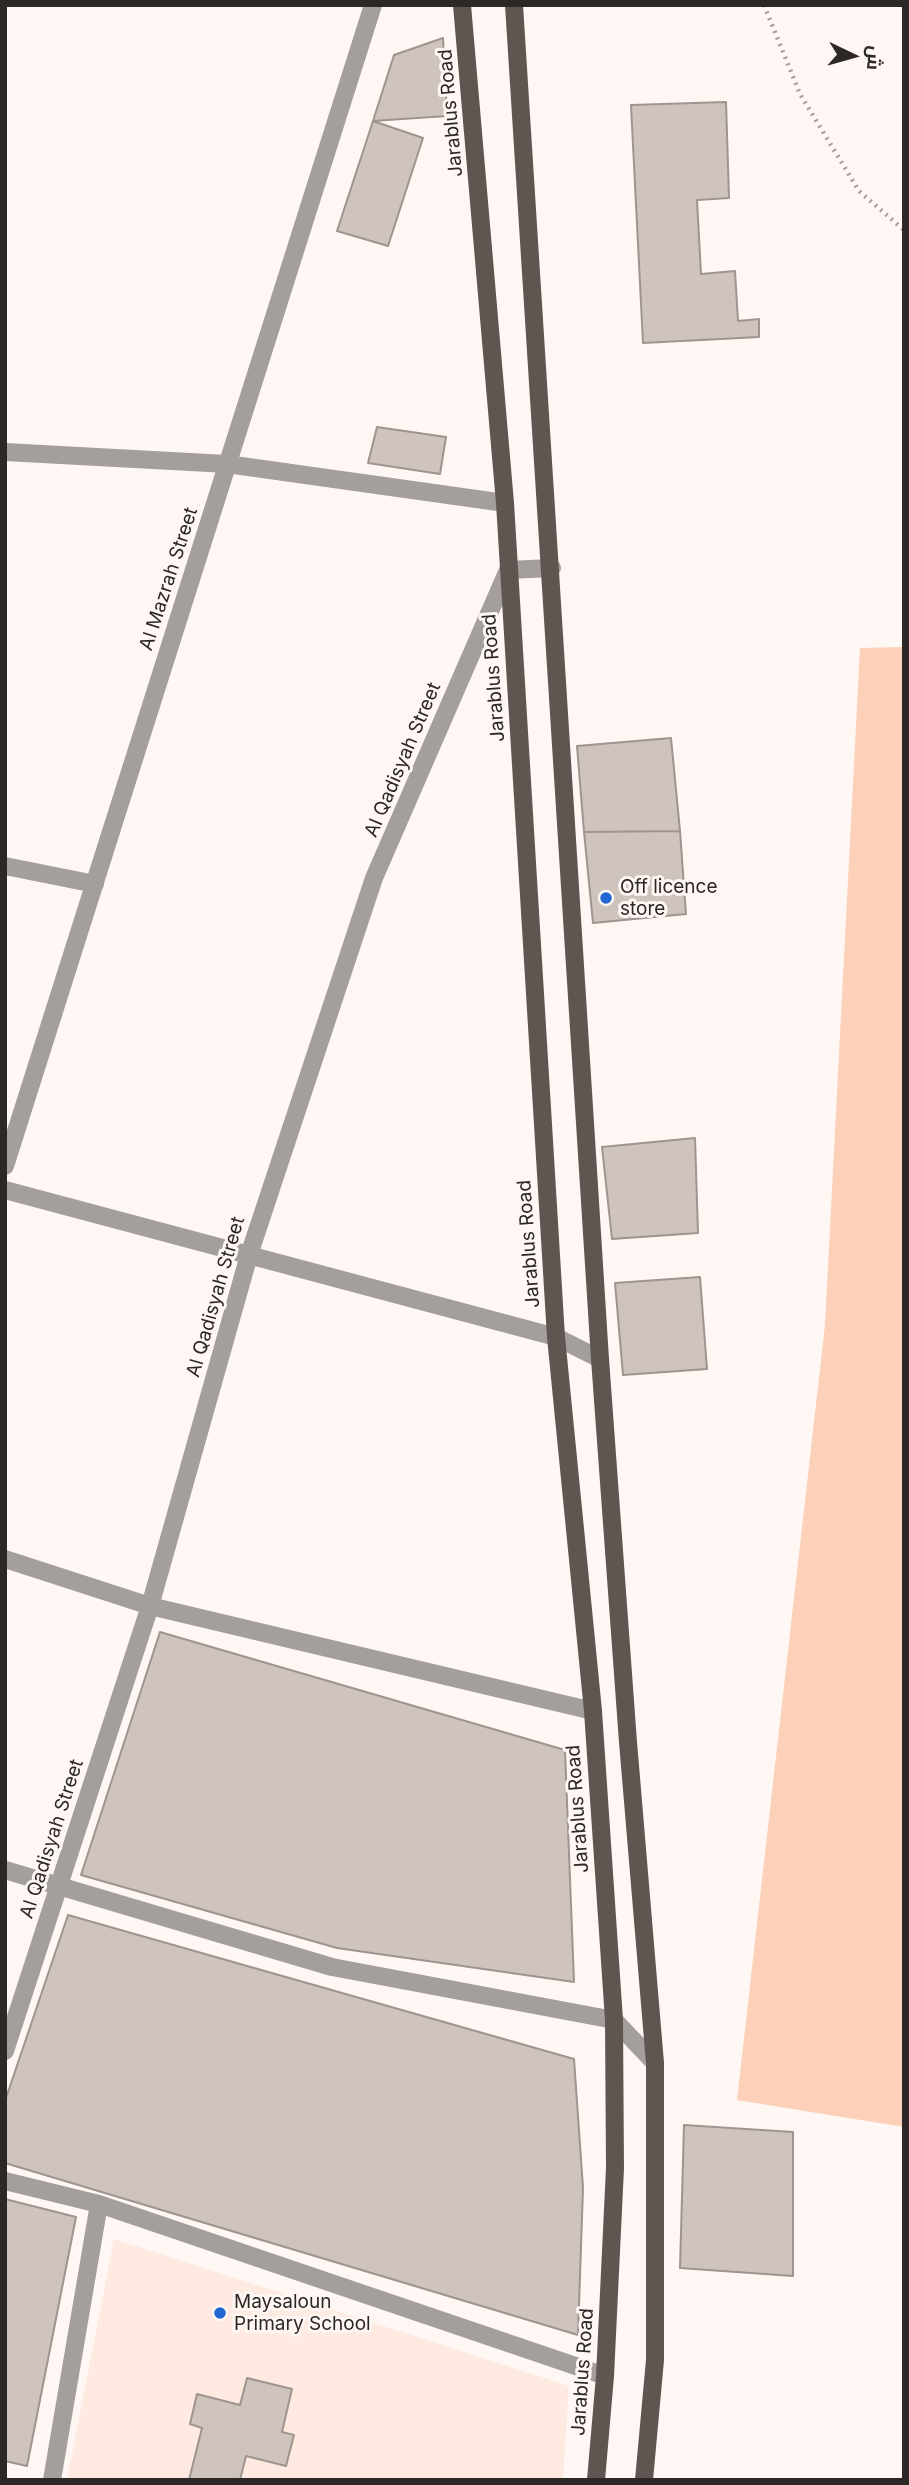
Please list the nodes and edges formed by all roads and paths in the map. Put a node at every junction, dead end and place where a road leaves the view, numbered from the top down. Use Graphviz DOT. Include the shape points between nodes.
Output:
graph roads {
  1 [pos="373,5"];
  2 [pos="463,5"];
  3 [pos="514,5"];
  4 [pos="764,5"];
  5 [pos="904,230"];
  6 [pos="5,452"];
  7 [pos="227,464"];
  8 [pos="505,503"];
  9 [pos="552,568"];
  10 [pos="508,570"];
  11 [pos="5,866"];
  12 [pos="95,884"];
  13 [pos="5,1166"];
  14 [pos="5,1190"];
  15 [pos="249,1255"];
  16 [pos="556,1337"];
  17 [pos="600,1359"];
  18 [pos="5,1559"];
  19 [pos="150,1606"];
  20 [pos="593,1711"];
  21 [pos="5,1870"];
  22 [pos="60,1885"];
  23 [pos="614,2020"];
  24 [pos="5,2051"];
  25 [pos="655,2063"];
  26 [pos="5,2181"];
  27 [pos="99,2204"];
  28 [pos="605,2376"];
  29 [pos="52,2480"];
  30 [pos="596,2480"];
  31 [pos="644,2480"];
  1 -- 7 [label="street, Al Mazrah Street"];
  2 -- 8 [label="main road, Jarablus Road"];
  3 -- 9 [label="main road"];
  4 -- 5 [label="path" via="800,94 859,191"];
  6 -- 7 [label="street"];
  7 -- 8 [label="street"];
  7 -- 12 [label="street, Al Mazrah Street"];
  8 -- 10 [label="main road, Jarablus Road"];
  9 -- 10 [label="street"];
  9 -- 17 [label="main road"];
  10 -- 15 [label="street, Al Qadisyah Street" via="374,878"];
  10 -- 16 [label="main road, Jarablus Road"];
  11 -- 12 [label="street"];
  12 -- 13 [label="street, Al Mazrah Street"];
  14 -- 15 [label="street"];
  15 -- 16 [label="street"];
  15 -- 19 [label="street, Al Qadisyah Street"];
  16 -- 17 [label="street"];
  16 -- 20 [label="main road, Jarablus Road"];
  17 -- 25 [label="main road"];
  18 -- 19 [label="street"];
  19 -- 20 [label="street"];
  19 -- 22 [label="street, Al Qadisyah Street"];
  20 -- 23 [label="main road, Jarablus Road"];
  21 -- 22 [label="street"];
  22 -- 23 [label="street" via="332,1967"];
  22 -- 24 [label="street, Al Qadisyah Street"];
  23 -- 25 [label="street"];
  23 -- 28 [label="main road, Jarablus Road" via="615,2168"];
  25 -- 31 [label="main road" via="655,2360"];
  26 -- 27 [label="street"];
  27 -- 28 [label="street"];
  27 -- 29 [label="street"];
  28 -- 30 [label="main road, Jarablus Road"];
}
